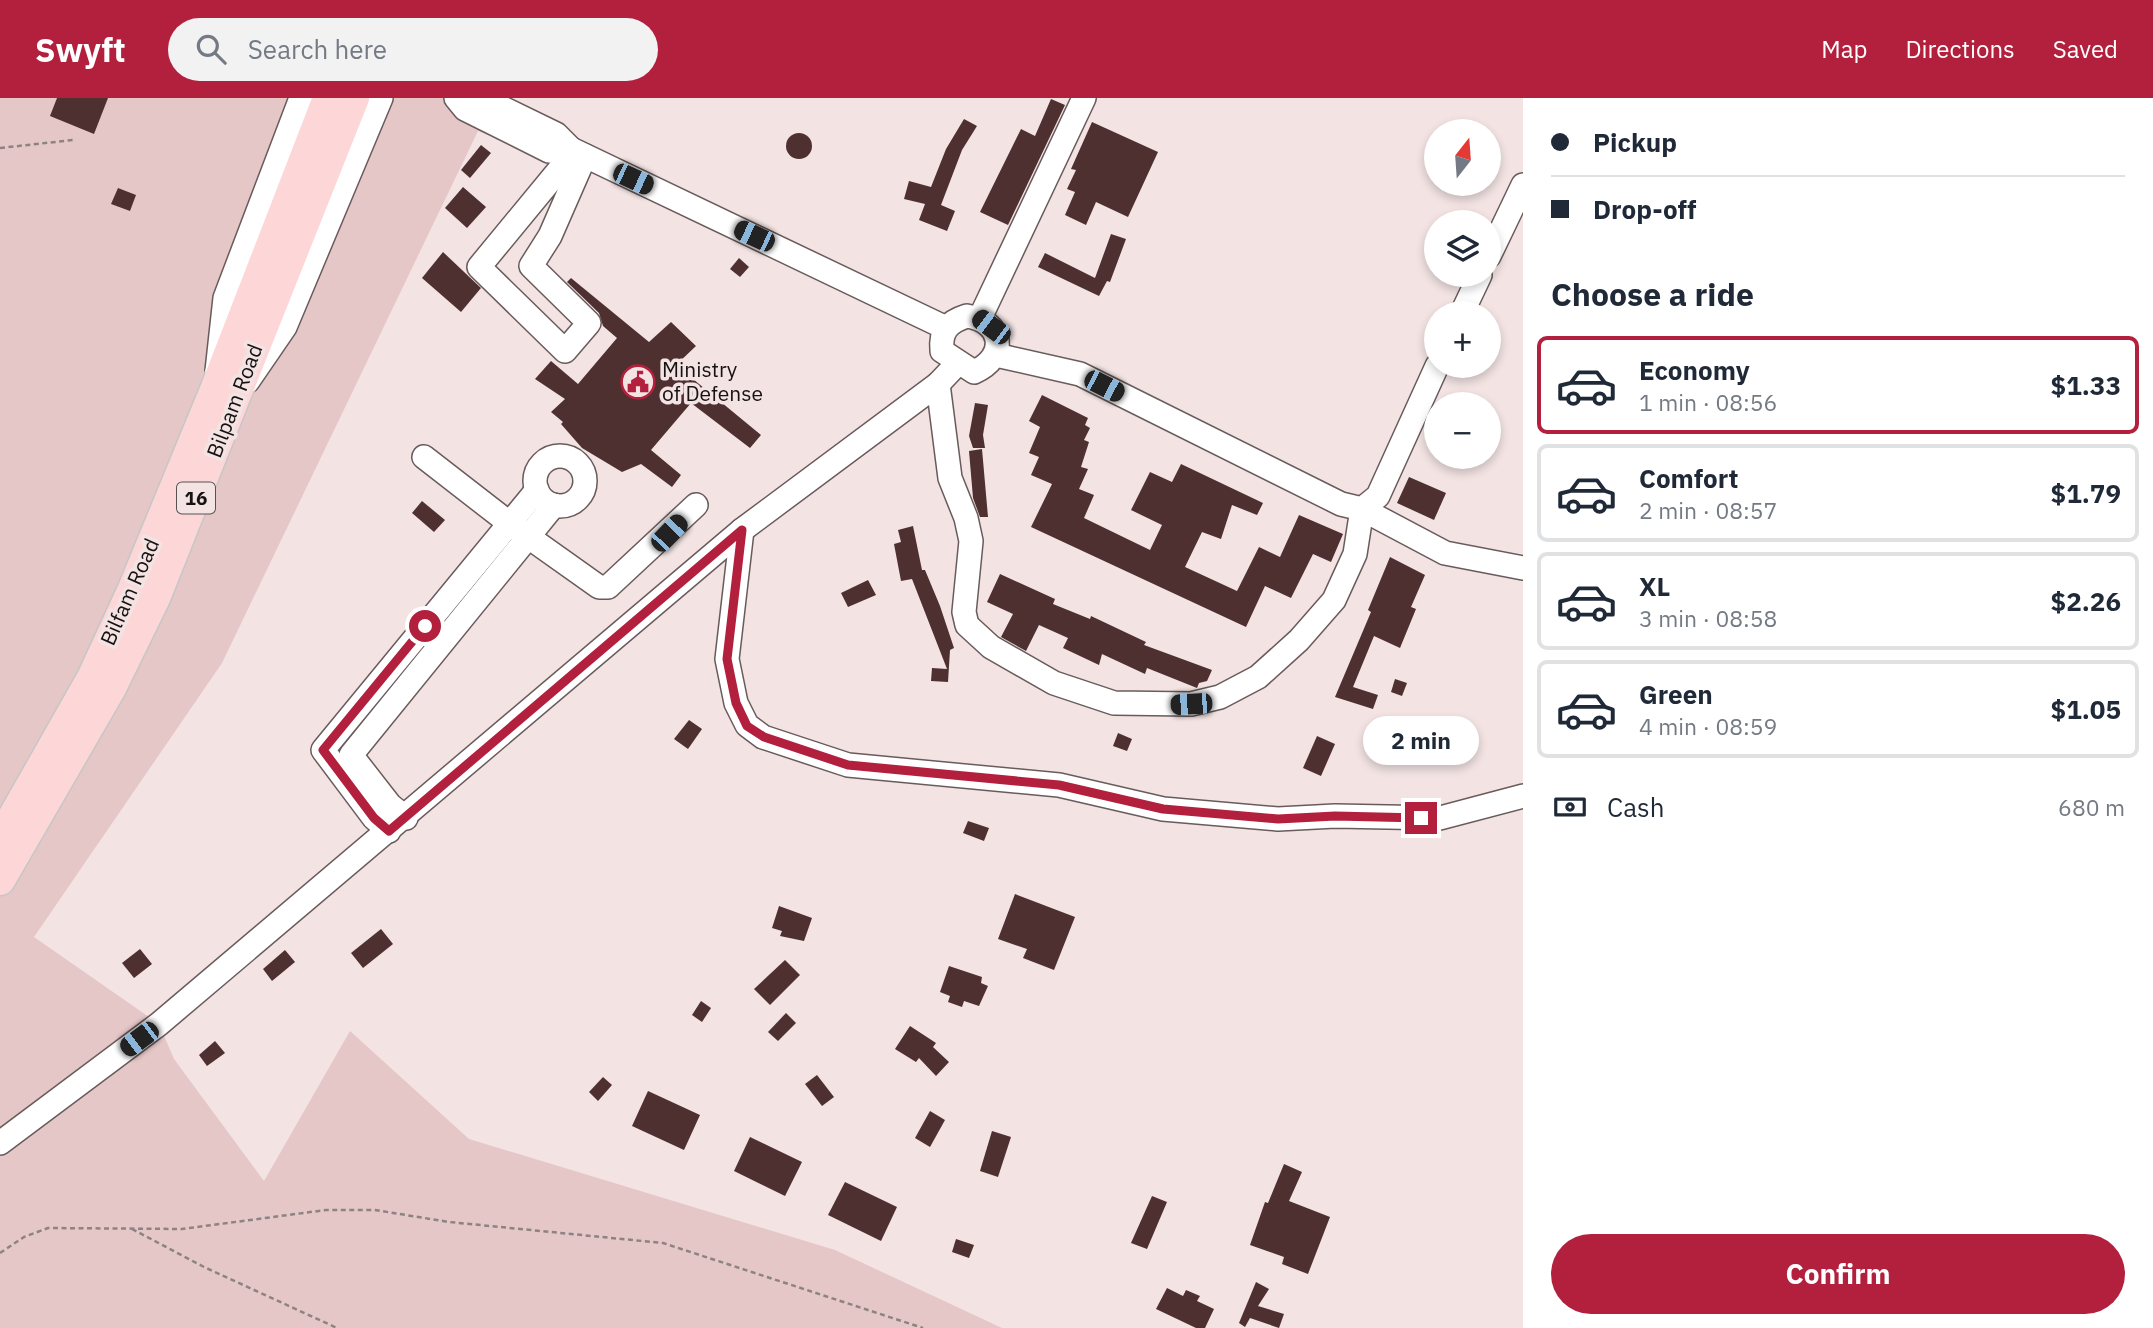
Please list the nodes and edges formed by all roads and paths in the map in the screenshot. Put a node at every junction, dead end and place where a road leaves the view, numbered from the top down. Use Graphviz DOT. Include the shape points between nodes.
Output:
graph roads {
  1 [pos="301,98"];
  2 [pos="328,98"];
  3 [pos="354,98"];
  4 [pos="381,98"];
  5 [pos="456,98"];
  6 [pos="482,98"];
  7 [pos="1084,98"];
  8 [pos="73,140"];
  9 [pos="0,148"];
  10 [pos="578,153"];
  11 [pos="1523,185"];
  12 [pos="1501,231"];
  13 [pos="980,318"];
  14 [pos="946,328"];
  15 [pos="996,355"];
  16 [pos="957,364"];
  17 [pos="1432,378"];
  18 [pos="938,384"];
  19 [pos="225,394"];
  20 [pos="424,457"];
  21 [pos="537,489"];
  22 [pos="554,505"];
  23 [pos="696,505"];
  24 [pos="1362,509"];
  25 [pos="509,523"];
  26 [pos="742,530"];
  27 [pos="529,538"];
  28 [pos="1523,568"];
  29 [pos="1523,796"];
  30 [pos="398,824"];
  31 [pos="0,840"];
  32 [pos="0,880"];
  33 [pos="0,1143"];
  34 [pos="130,1228"];
  35 [pos="0,1254"];
  36 [pos="337,1328"];
  37 [pos="923,1328"];
  1 -- 19 [label="street" via="225,298 219,326"];
  2 -- 19 [label="main road, Bilfam Road / 16"];
  3 -- 19 [label="main road, Bilpam Road / 16"];
  4 -- 19 [label="street" via="285,327"];
  5 -- 10 [label="street" via="465,110 549,151"];
  6 -- 10 [label="street" via="556,134"];
  7 -- 13 [label="street"];
  8 -- 9 [label="path"];
  10 -- 10 [label="street" via="479,267 565,351 589,323 531,266 550,236"];
  10 -- 14 [label="street"];
  11 -- 12 [label="street"];
  13 -- 14 [label="street" via="967,316"];
  13 -- 15 [label="street" via="998,340"];
  14 -- 16 [label="street" via="942,351"];
  15 -- 16 [label="street" via="974,372"];
  15 -- 24 [label="street" via="1080,374 1341,504"];
  16 -- 18 [label="street"];
  17 -- 24 [label="street" via="1378,496"];
  18 -- 24 [label="street" via="950,478 971,541 964,612 967,625 991,647 1054,683 1114,703 1191,704 1227,694 1258,677 1334,600 1355,554"];
  18 -- 26 [label="street"];
  19 -- 31 [label="main road, Bilfam Road / 16" via="92,678"];
  19 -- 32 [label="main road, Bilpam Road / 16" via="139,632 68,766"];
  20 -- 25 [label="street"];
  21 -- 22 [label="street"];
  21 -- 22 [label="street" via="537,470 549,459 565,457 579,464 585,479 581,495 567,505"];
  21 -- 25 [label="street"];
  22 -- 27 [label="street"];
  23 -- 27 [label="street" via="608,587 589,583"];
  24 -- 28 [label="street" via="1445,553"];
  25 -- 27 [label="street"];
  25 -- 30 [label="street" via="323,750 374,818"];
  26 -- 29 [label="street" via="727,659 736,703 747,726 764,737 848,765 1059,785 1163,809 1278,819 1440,818"];
  26 -- 30 [label="street"];
  27 -- 30 [label="street" via="351,755 390,805"];
  30 -- 33 [label="street" via="159,1024"];
  34 -- 35 [label="path" via="48,1228 24,1237"];
  34 -- 36 [label="path"];
  34 -- 37 [label="path" via="182,1229 326,1210 375,1210 663,1243"];
}
